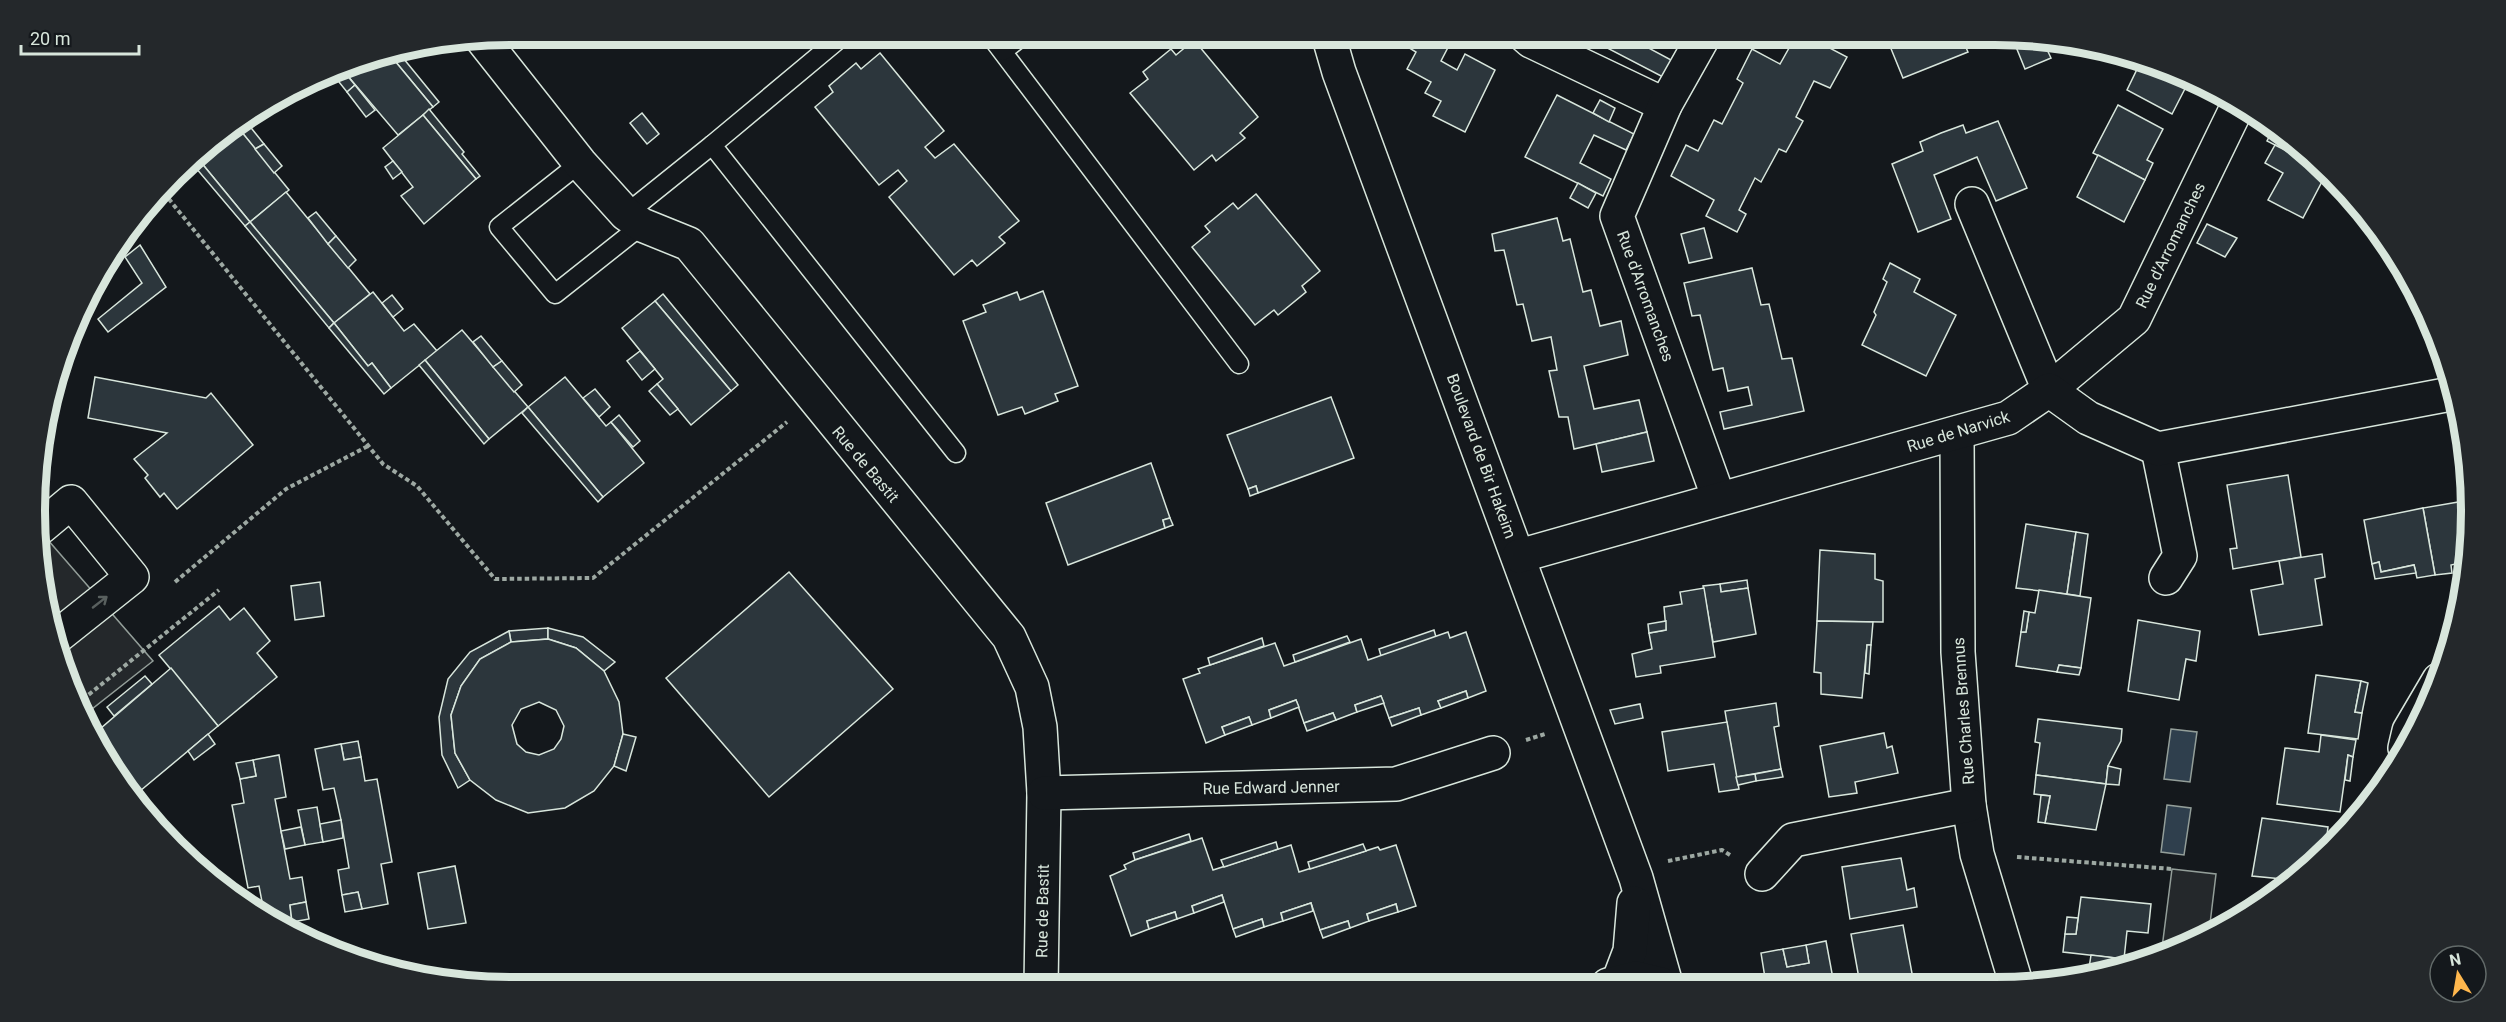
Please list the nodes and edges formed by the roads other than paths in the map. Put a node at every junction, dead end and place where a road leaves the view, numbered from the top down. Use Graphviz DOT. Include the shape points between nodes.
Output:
graph roads {
  1 [pos="832,45"];
  2 [pos="998,45"];
  3 [pos="1011,45"];
  4 [pos="1331,45"];
  5 [pos="1538,45"];
  6 [pos="1699,45"];
  7 [pos="487,46"];
  8 [pos="1003,51"];
  9 [pos="1665,105"];
  10 [pos="2235,111"];
  11 [pos="712,145"];
  12 [pos="580,163"];
  13 [pos="1972,204"];
  14 [pos="634,219"];
  15 [pos="1239,364"];
  16 [pos="2049,390"];
  17 [pos="2446,395"];
  18 [pos="1957,433"];
  19 [pos="2158,449"];
  20 [pos="956,453"];
  21 [pos="1719,499"];
  22 [pos="45,523"];
  23 [pos="1519,556"];
  24 [pos="2166,578"];
  25 [pos="61,633"];
  26 [pos="1493,753"];
  27 [pos="1044,793"];
  28 [pos="1969,806"];
  29 [pos="1762,874"];
  30 [pos="1636,878"];
  31 [pos="2014,976"];
  32 [pos="1041,977"];
  33 [pos="1617,977"];
  34 [pos="1664,977"];
  1 -- 11 [label="lane"];
  2 -- 8 [label="lane"];
  3 -- 8 [label="lane"];
  4 -- 23 [label="street, Boulevard de Bir Hakeim"];
  5 -- 9 [label="street"];
  6 -- 9 [label="street, Rue d'Arromanches"];
  7 -- 12 [label="street, Rue de Bastit"];
  8 -- 15 [label="lane"];
  9 -- 21 [label="street, Rue d'Arromanches" via="1617,216"];
  10 -- 16 [label="street, Rue d'Arromanches" via="2134,319"];
  11 -- 14 [label="lane"];
  11 -- 20 [label="lane"];
  12 -- 14 [label="street, Rue de Bastit"];
  12 -- 14 [label="lane" via="499,227 555,294"];
  13 -- 16 [label="street"];
  14 -- 27 [label="street, Rue de Bastit" via="689,244 1009,636 1032,687 1040,727"];
  16 -- 18 [label="street, Rue de Narvick" via="2008,418"];
  16 -- 19 [label="street" via="2088,418"];
  17 -- 19 [label="street"];
  18 -- 21 [label="street, Rue de Narvick"];
  18 -- 28 [label="street, Rue Charles Brennus" via="1958,652"];
  19 -- 24 [label="street" via="2180,556"];
  21 -- 23 [label="street, Rue de Narvick"];
  25 -- 22 [label="street, one-way" via="132,577 71,502"];
  23 -- 30 [label="street, Boulevard de Bir Hakeim" via="1576,722"];
  26 -- 27 [label="street, Rue Edward Jenner" via="1396,784"];
  27 -- 32 [label="street, Rue de Bastit"];
  28 -- 29 [label="street" via="1793,840"];
  28 -- 31 [label="street, Rue Charles Brennus" via="1977,854"];
  30 -- 33 [label="street, Boulevard de Bir Hakeim" via="1630,951"];
  30 -- 34 [label="street, Boulevard de Bir Hakeim"];
}
